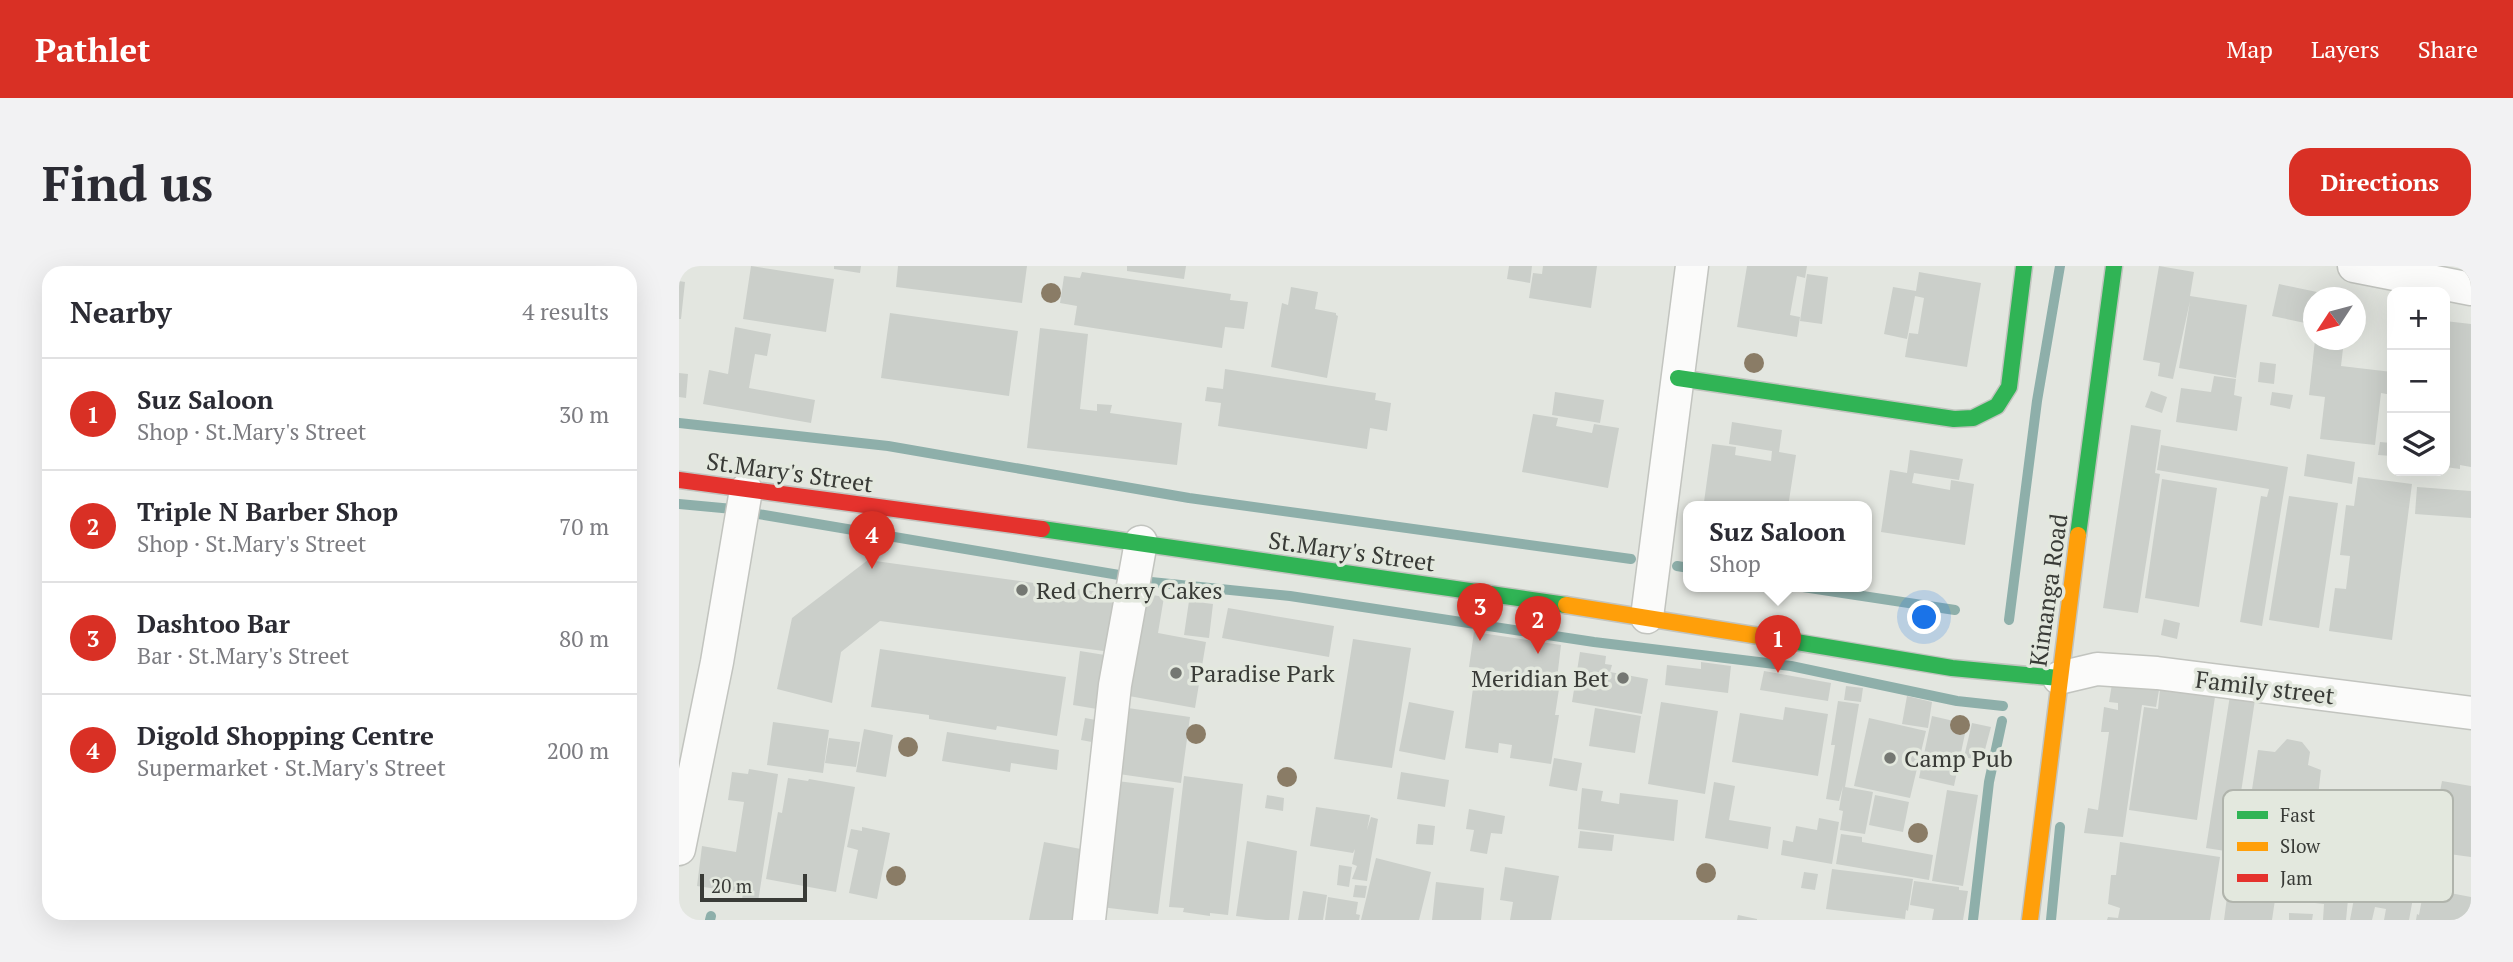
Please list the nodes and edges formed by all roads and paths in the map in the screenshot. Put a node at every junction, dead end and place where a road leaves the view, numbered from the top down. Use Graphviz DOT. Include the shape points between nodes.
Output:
graph roads {
  1 [pos="1692,266"];
  2 [pos="2024,266"];
  3 [pos="2114,266"];
  4 [pos="2354,266"];
  5 [pos="2471,289"];
  6 [pos="1678,378"];
  7 [pos="679,480"];
  8 [pos="746,490"];
  9 [pos="1141,542"];
  10 [pos="1647,617"];
  11 [pos="2059,678"];
  12 [pos="2471,713"];
  13 [pos="679,849"];
  14 [pos="1089,920"];
  15 [pos="2030,920"];
  1 -- 6 [label="street"];
  2 -- 6 [label="street" via="2009,387 1997,406 1973,418 1954,419"];
  3 -- 11 [label="street, Kimanga Road"];
  4 -- 5 [label="street"];
  6 -- 10 [label="street"];
  7 -- 8 [label="street, St.Mary's Street"];
  8 -- 9 [label="street, St.Mary's Street"];
  8 -- 13 [label="street"];
  9 -- 10 [label="street, St.Mary's Street"];
  9 -- 14 [label="street" via="1115,685"];
  10 -- 11 [label="street, St.Mary's Street" via="1952,668"];
  11 -- 12 [label="street, Family street" via="2097,669 2157,673"];
  11 -- 15 [label="street, Kimanga Road"];
}
